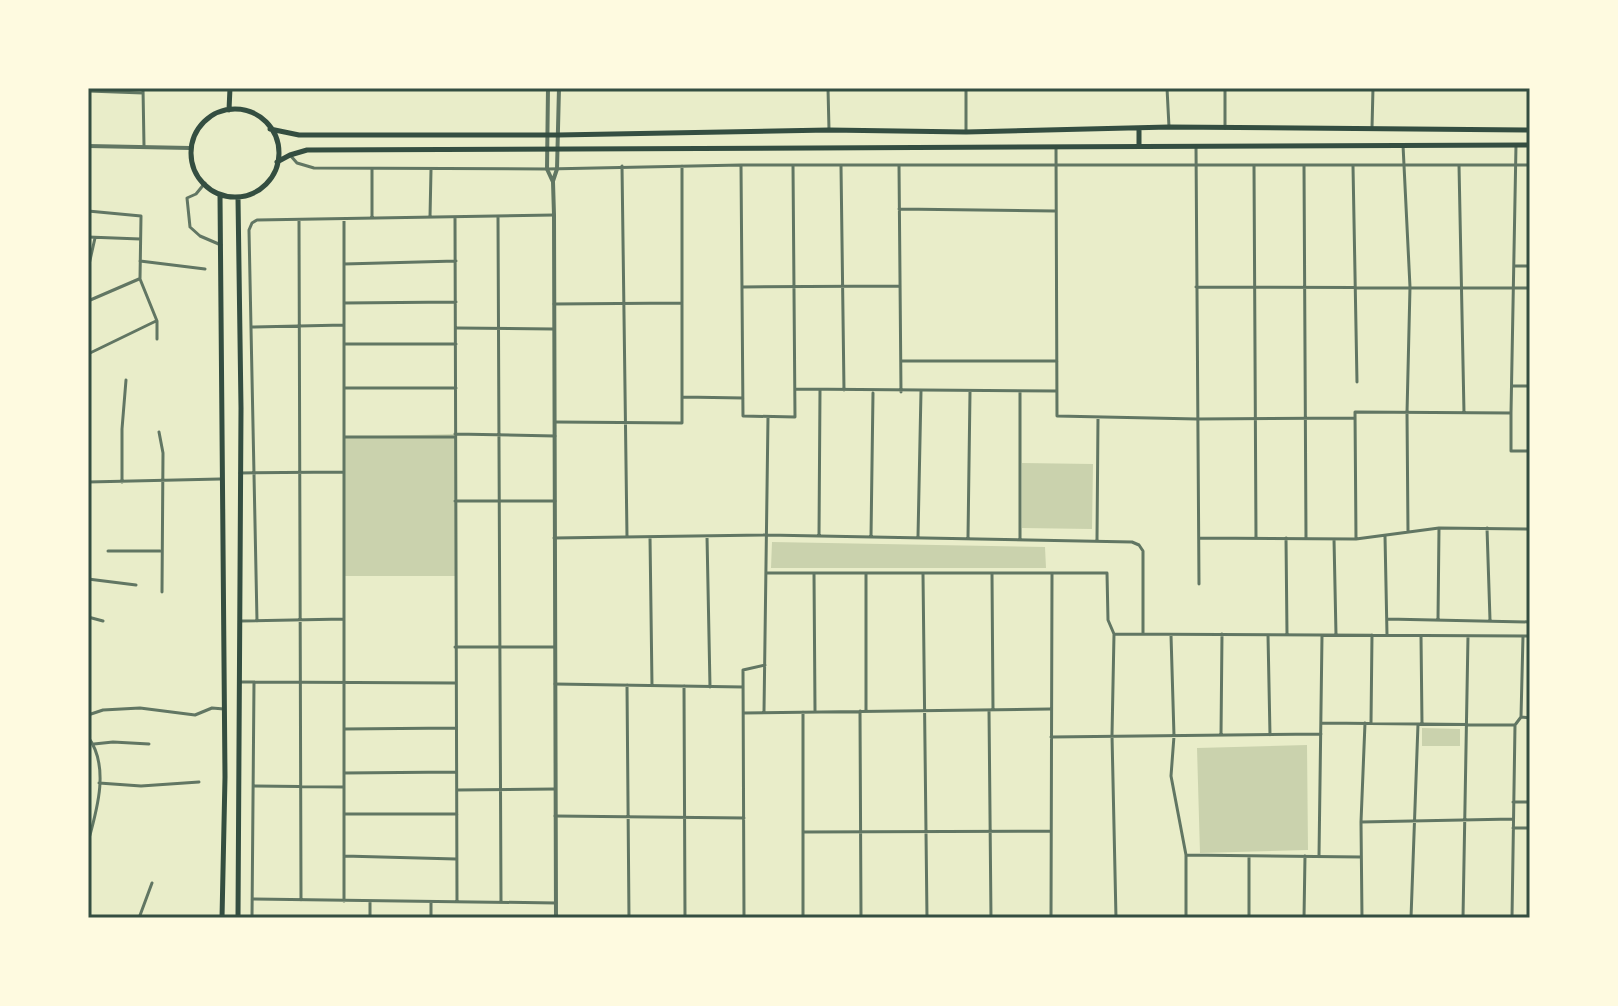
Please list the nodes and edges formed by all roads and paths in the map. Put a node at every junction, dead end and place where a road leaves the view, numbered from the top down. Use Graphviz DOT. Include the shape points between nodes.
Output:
graph roads {
  1 [pos="230,88"];
  2 [pos="548,88"];
  3 [pos="559,88"];
  4 [pos="828,88"];
  5 [pos="966,88"];
  6 [pos="1167,88"];
  7 [pos="1225,88"];
  8 [pos="1373,88"];
  9 [pos="88,91"];
  10 [pos="143,91"];
  11 [pos="229,110"];
  12 [pos="1169,127"];
  13 [pos="1139,128"];
  14 [pos="1225,128"];
  15 [pos="270,129"];
  16 [pos="1372,129"];
  17 [pos="829,130"];
  18 [pos="1530,130"];
  19 [pos="966,132"];
  20 [pos="547,135"];
  21 [pos="558,135"];
  22 [pos="1403,145"];
  23 [pos="1516,145"];
  24 [pos="1530,145"];
  25 [pos="88,146"];
  26 [pos="144,146"];
  27 [pos="1139,146"];
  28 [pos="1196,146"];
  29 [pos="1056,147"];
  30 [pos="190,148"];
  31 [pos="547,149"];
  32 [pos="558,149"];
  33 [pos="290,155"];
  34 [pos="277,162"];
  35 [pos="741,165"];
  36 [pos="793,165"];
  37 [pos="899,165"];
  38 [pos="1254,165"];
  39 [pos="1304,165"];
  40 [pos="1403,165"];
  41 [pos="1459,165"];
  42 [pos="1515,165"];
  43 [pos="1530,165"];
  44 [pos="622,166"];
  45 [pos="682,166"];
  46 [pos="841,166"];
  47 [pos="1353,166"];
  48 [pos="1056,167"];
  49 [pos="1196,167"];
  50 [pos="372,169"];
  51 [pos="547,169"];
  52 [pos="557,169"];
  53 [pos="431,170"];
  54 [pos="553,182"];
  55 [pos="205,183"];
  56 [pos="220,195"];
  57 [pos="238,198"];
  58 [pos="899,209"];
  59 [pos="88,211"];
  60 [pos="1056,211"];
  61 [pos="554,215"];
  62 [pos="498,216"];
  63 [pos="430,217"];
  64 [pos="455,217"];
  65 [pos="344,219"];
  66 [pos="372,219"];
  67 [pos="299,220"];
  68 [pos="88,237"];
  69 [pos="95,238"];
  70 [pos="141,239"];
  71 [pos="221,245"];
  72 [pos="140,261"];
  73 [pos="456,261"];
  74 [pos="344,264"];
  75 [pos="1514,266"];
  76 [pos="1530,266"];
  77 [pos="88,269"];
  78 [pos="205,269"];
  79 [pos="140,279"];
  80 [pos="794,286"];
  81 [pos="843,286"];
  82 [pos="900,286"];
  83 [pos="742,287"];
  84 [pos="1196,287"];
  85 [pos="1256,287"];
  86 [pos="1305,287"];
  87 [pos="1354,287"];
  88 [pos="1410,287"];
  89 [pos="1460,287"];
  90 [pos="1513,288"];
  91 [pos="1530,288"];
  92 [pos="88,301"];
  93 [pos="457,302"];
  94 [pos="344,303"];
  95 [pos="623,303"];
  96 [pos="682,303"];
  97 [pos="554,304"];
  98 [pos="157,321"];
  99 [pos="344,325"];
  100 [pos="252,327"];
  101 [pos="299,328"];
  102 [pos="457,328"];
  103 [pos="500,329"];
  104 [pos="553,329"];
  105 [pos="157,339"];
  106 [pos="344,344"];
  107 [pos="457,344"];
  108 [pos="88,354"];
  109 [pos="901,361"];
  110 [pos="1057,361"];
  111 [pos="126,380"];
  112 [pos="1357,382"];
  113 [pos="1512,386"];
  114 [pos="1530,386"];
  115 [pos="344,388"];
  116 [pos="456,388"];
  117 [pos="795,389"];
  118 [pos="820,390"];
  119 [pos="844,390"];
  120 [pos="873,391"];
  121 [pos="921,391"];
  122 [pos="1057,391"];
  123 [pos="901,392"];
  124 [pos="970,392"];
  125 [pos="1020,392"];
  126 [pos="683,397"];
  127 [pos="743,398"];
  128 [pos="1407,413"];
  129 [pos="1464,413"];
  130 [pos="1511,413"];
  131 [pos="768,417"];
  132 [pos="1098,417"];
  133 [pos="1306,418"];
  134 [pos="1355,418"];
  135 [pos="1197,419"];
  136 [pos="1256,419"];
  137 [pos="555,422"];
  138 [pos="624,423"];
  139 [pos="159,432"];
  140 [pos="455,435"];
  141 [pos="501,435"];
  142 [pos="555,436"];
  143 [pos="344,437"];
  144 [pos="1530,451"];
  145 [pos="343,472"];
  146 [pos="240,473"];
  147 [pos="256,473"];
  148 [pos="300,473"];
  149 [pos="223,479"];
  150 [pos="163,480"];
  151 [pos="88,482"];
  152 [pos="122,482"];
  153 [pos="455,501"];
  154 [pos="500,501"];
  155 [pos="555,501"];
  156 [pos="1439,528"];
  157 [pos="1487,528"];
  158 [pos="1530,529"];
  159 [pos="1408,532"];
  160 [pos="767,535"];
  161 [pos="707,536"];
  162 [pos="819,536"];
  163 [pos="1385,536"];
  164 [pos="627,537"];
  165 [pos="650,537"];
  166 [pos="871,537"];
  167 [pos="918,537"];
  168 [pos="554,538"];
  169 [pos="968,538"];
  170 [pos="1199,538"];
  171 [pos="1256,538"];
  172 [pos="1286,538"];
  173 [pos="1306,538"];
  174 [pos="1334,538"];
  175 [pos="1020,539"];
  176 [pos="1356,539"];
  177 [pos="1097,540"];
  178 [pos="108,551"];
  179 [pos="160,551"];
  180 [pos="766,573"];
  181 [pos="814,573"];
  182 [pos="1052,573"];
  183 [pos="866,574"];
  184 [pos="923,574"];
  185 [pos="992,574"];
  186 [pos="88,579"];
  187 [pos="1199,584"];
  188 [pos="136,585"];
  189 [pos="162,592"];
  190 [pos="88,617"];
  191 [pos="301,619"];
  192 [pos="344,619"];
  193 [pos="1387,619"];
  194 [pos="1438,620"];
  195 [pos="103,621"];
  196 [pos="257,621"];
  197 [pos="1490,621"];
  198 [pos="238,622"];
  199 [pos="1530,622"];
  200 [pos="1114,634"];
  201 [pos="1143,634"];
  202 [pos="1171,634"];
  203 [pos="1222,634"];
  204 [pos="1268,635"];
  205 [pos="1287,635"];
  206 [pos="1322,635"];
  207 [pos="1336,635"];
  208 [pos="1372,635"];
  209 [pos="1387,635"];
  210 [pos="1421,636"];
  211 [pos="1468,636"];
  212 [pos="1523,636"];
  213 [pos="1530,636"];
  214 [pos="455,647"];
  215 [pos="502,647"];
  216 [pos="555,647"];
  217 [pos="765,665"];
  218 [pos="239,682"];
  219 [pos="254,682"];
  220 [pos="344,683"];
  221 [pos="455,683"];
  222 [pos="302,684"];
  223 [pos="555,684"];
  224 [pos="627,685"];
  225 [pos="652,686"];
  226 [pos="684,686"];
  227 [pos="710,687"];
  228 [pos="743,687"];
  229 [pos="1524,689"];
  230 [pos="1530,689"];
  231 [pos="224,709"];
  232 [pos="1050,709"];
  233 [pos="924,710"];
  234 [pos="991,710"];
  235 [pos="815,711"];
  236 [pos="860,711"];
  237 [pos="866,711"];
  238 [pos="764,712"];
  239 [pos="803,712"];
  240 [pos="744,713"];
  241 [pos="88,715"];
  242 [pos="1521,717"];
  243 [pos="1530,718"];
  244 [pos="1321,723"];
  245 [pos="1365,723"];
  246 [pos="1371,723"];
  247 [pos="1420,724"];
  248 [pos="1466,725"];
  249 [pos="1515,725"];
  250 [pos="456,728"];
  251 [pos="344,729"];
  252 [pos="1321,734"];
  253 [pos="1112,735"];
  254 [pos="1221,735"];
  255 [pos="1270,735"];
  256 [pos="1174,736"];
  257 [pos="88,737"];
  258 [pos="1051,737"];
  259 [pos="94,744"];
  260 [pos="149,744"];
  261 [pos="457,772"];
  262 [pos="344,773"];
  263 [pos="199,782"];
  264 [pos="99,783"];
  265 [pos="255,786"];
  266 [pos="301,787"];
  267 [pos="344,787"];
  268 [pos="555,789"];
  269 [pos="457,790"];
  270 [pos="501,790"];
  271 [pos="1513,802"];
  272 [pos="1530,802"];
  273 [pos="344,814"];
  274 [pos="457,814"];
  275 [pos="555,816"];
  276 [pos="627,817"];
  277 [pos="684,818"];
  278 [pos="744,818"];
  279 [pos="1513,819"];
  280 [pos="1464,820"];
  281 [pos="1415,821"];
  282 [pos="1361,822"];
  283 [pos="1513,828"];
  284 [pos="1530,828"];
  285 [pos="926,830"];
  286 [pos="861,831"];
  287 [pos="991,831"];
  288 [pos="1051,831"];
  289 [pos="803,832"];
  290 [pos="88,842"];
  291 [pos="1186,855"];
  292 [pos="344,856"];
  293 [pos="1249,856"];
  294 [pos="1305,856"];
  295 [pos="1319,856"];
  296 [pos="1361,857"];
  297 [pos="457,859"];
  298 [pos="152,883"];
  299 [pos="252,899"];
  300 [pos="301,900"];
  301 [pos="344,901"];
  302 [pos="370,902"];
  303 [pos="431,902"];
  304 [pos="457,902"];
  305 [pos="501,902"];
  306 [pos="556,903"];
  307 [pos="139,918"];
  308 [pos="222,918"];
  309 [pos="238,918"];
  310 [pos="252,918"];
  311 [pos="370,918"];
  312 [pos="431,918"];
  313 [pos="556,918"];
  314 [pos="629,918"];
  315 [pos="685,918"];
  316 [pos="744,918"];
  317 [pos="803,918"];
  318 [pos="861,918"];
  319 [pos="927,918"];
  320 [pos="991,918"];
  321 [pos="1051,918"];
  322 [pos="1116,918"];
  323 [pos="1186,918"];
  324 [pos="1249,918"];
  325 [pos="1304,918"];
  326 [pos="1362,918"];
  327 [pos="1411,918"];
  328 [pos="1463,918"];
  329 [pos="1512,918"];
  1 -- 11 [label="main road"];
  2 -- 20 [label="street"];
  3 -- 21 [label="street"];
  4 -- 17 [label="street"];
  5 -- 19 [label="street"];
  6 -- 12 [label="street"];
  7 -- 14 [label="street"];
  8 -- 16 [label="street"];
  9 -- 10 [label="street"];
  10 -- 26 [label="street"];
  11 -- 15 [label="main road" via="259,117"];
  11 -- 30 [label="main road" via="201,124"];
  12 -- 13 [label="main road"];
  12 -- 14 [label="main road"];
  13 -- 19 [label="main road"];
  13 -- 27 [label="main road"];
  14 -- 16 [label="main road"];
  15 -- 20 [label="main road" via="299,135"];
  15 -- 34 [label="main road"];
  16 -- 18 [label="main road"];
  17 -- 19 [label="main road"];
  17 -- 21 [label="main road"];
  20 -- 21 [label="main road"];
  20 -- 31 [label="street"];
  21 -- 32 [label="street"];
  22 -- 23 [label="main road"];
  22 -- 28 [label="main road"];
  22 -- 40 [label="street"];
  23 -- 24 [label="main road"];
  23 -- 42 [label="street"];
  25 -- 26 [label="street"];
  26 -- 30 [label="street"];
  27 -- 28 [label="main road"];
  27 -- 29 [label="main road"];
  28 -- 49 [label="street"];
  29 -- 32 [label="main road"];
  29 -- 48 [label="street"];
  30 -- 55 [label="main road"];
  31 -- 32 [label="main road"];
  31 -- 33 [label="main road" via="307,150"];
  31 -- 51 [label="street"];
  32 -- 52 [label="street"];
  33 -- 34 [label="main road"];
  33 -- 50 [label="street" via="314,168"];
  34 -- 57 [label="main road" via="258,192"];
  35 -- 36 [label="street"];
  35 -- 45 [label="street"];
  35 -- 83 [label="street"];
  36 -- 46 [label="street"];
  36 -- 80 [label="street"];
  37 -- 46 [label="street"];
  37 -- 48 [label="street"];
  37 -- 58 [label="street"];
  38 -- 39 [label="street"];
  38 -- 49 [label="street"];
  38 -- 85 [label="street"];
  39 -- 47 [label="street"];
  39 -- 86 [label="street"];
  40 -- 41 [label="street"];
  40 -- 47 [label="street"];
  40 -- 88 [label="street"];
  41 -- 42 [label="street"];
  41 -- 89 [label="street"];
  42 -- 43 [label="street"];
  42 -- 75 [label="street"];
  44 -- 45 [label="street"];
  44 -- 52 [label="street"];
  44 -- 95 [label="street"];
  45 -- 96 [label="street"];
  46 -- 81 [label="street"];
  47 -- 87 [label="street"];
  48 -- 49 [label="street"];
  48 -- 60 [label="street"];
  49 -- 84 [label="street"];
  50 -- 53 [label="street"];
  50 -- 66 [label="street"];
  51 -- 52 [label="street"];
  51 -- 53 [label="street"];
  51 -- 54 [label="street"];
  52 -- 54 [label="street"];
  53 -- 63 [label="street"];
  54 -- 61 [label="street"];
  55 -- 56 [label="main road"];
  55 -- 71 [label="street" via="187,198 190,227"];
  56 -- 57 [label="main road"];
  56 -- 71 [label="main road"];
  57 -- 146 [label="main road"];
  58 -- 60 [label="street"];
  58 -- 82 [label="street"];
  59 -- 70 [label="street" via="141,216"];
  60 -- 110 [label="street"];
  61 -- 62 [label="street"];
  61 -- 97 [label="street"];
  62 -- 64 [label="street"];
  62 -- 103 [label="street"];
  63 -- 64 [label="street"];
  63 -- 66 [label="street"];
  64 -- 73 [label="street"];
  65 -- 66 [label="street"];
  65 -- 67 [label="street"];
  65 -- 74 [label="street"];
  67 -- 100 [label="street" via="257,220 250,227"];
  67 -- 101 [label="street"];
  68 -- 69 [label="street"];
  69 -- 70 [label="street"];
  69 -- 77 [label="street"];
  70 -- 72 [label="street"];
  71 -- 149 [label="main road"];
  72 -- 78 [label="street"];
  72 -- 79 [label="street"];
  73 -- 74 [label="street"];
  73 -- 93 [label="street"];
  74 -- 94 [label="street"];
  75 -- 76 [label="street"];
  75 -- 90 [label="street"];
  79 -- 92 [label="street"];
  79 -- 98 [label="street"];
  80 -- 81 [label="street"];
  80 -- 83 [label="street"];
  80 -- 117 [label="street"];
  81 -- 82 [label="street"];
  81 -- 119 [label="street"];
  82 -- 109 [label="street"];
  83 -- 127 [label="street"];
  84 -- 85 [label="street"];
  84 -- 135 [label="street"];
  85 -- 86 [label="street"];
  85 -- 136 [label="street"];
  86 -- 87 [label="street"];
  86 -- 133 [label="street"];
  87 -- 88 [label="street"];
  87 -- 112 [label="street"];
  88 -- 89 [label="street"];
  88 -- 128 [label="street"];
  89 -- 90 [label="street"];
  89 -- 129 [label="street"];
  90 -- 91 [label="street"];
  90 -- 113 [label="street"];
  93 -- 94 [label="street"];
  93 -- 102 [label="street"];
  94 -- 99 [label="street"];
  95 -- 96 [label="street"];
  95 -- 97 [label="street"];
  95 -- 138 [label="street"];
  96 -- 126 [label="street"];
  97 -- 104 [label="street"];
  98 -- 105 [label="street"];
  98 -- 108 [label="street"];
  99 -- 101 [label="street"];
  99 -- 106 [label="street"];
  100 -- 101 [label="street"];
  100 -- 147 [label="street"];
  101 -- 148 [label="street"];
  102 -- 103 [label="street"];
  102 -- 107 [label="street"];
  103 -- 104 [label="street"];
  103 -- 141 [label="street"];
  104 -- 137 [label="street"];
  106 -- 107 [label="street"];
  106 -- 115 [label="street"];
  107 -- 116 [label="street"];
  109 -- 110 [label="street"];
  109 -- 123 [label="street"];
  110 -- 122 [label="street"];
  111 -- 152 [label="street"];
  113 -- 114 [label="street"];
  113 -- 130 [label="street"];
  115 -- 116 [label="street"];
  115 -- 143 [label="street"];
  116 -- 140 [label="street"];
  117 -- 118 [label="street"];
  117 -- 131 [label="street" via="795,417"];
  118 -- 119 [label="street"];
  118 -- 162 [label="street"];
  119 -- 120 [label="street"];
  120 -- 123 [label="street"];
  120 -- 166 [label="street"];
  121 -- 123 [label="street"];
  121 -- 124 [label="street"];
  121 -- 167 [label="street"];
  122 -- 125 [label="street"];
  122 -- 132 [label="street" via="1057,416"];
  124 -- 125 [label="street"];
  124 -- 169 [label="street"];
  125 -- 175 [label="street"];
  126 -- 127 [label="street"];
  126 -- 138 [label="street" via="682,423"];
  127 -- 131 [label="street" via="743,416"];
  128 -- 129 [label="street"];
  128 -- 134 [label="street" via="1355,412"];
  128 -- 159 [label="street"];
  129 -- 130 [label="street"];
  130 -- 144 [label="street" via="1511,451"];
  131 -- 160 [label="street"];
  132 -- 135 [label="street"];
  132 -- 177 [label="street"];
  133 -- 134 [label="street"];
  133 -- 136 [label="street"];
  133 -- 173 [label="street"];
  134 -- 176 [label="street"];
  135 -- 136 [label="street"];
  135 -- 170 [label="street"];
  136 -- 171 [label="street"];
  137 -- 138 [label="street"];
  137 -- 142 [label="street"];
  138 -- 164 [label="street"];
  139 -- 150 [label="street"];
  140 -- 141 [label="street"];
  140 -- 143 [label="street"];
  140 -- 153 [label="street"];
  141 -- 142 [label="street"];
  141 -- 154 [label="street"];
  142 -- 155 [label="street"];
  143 -- 145 [label="street"];
  145 -- 148 [label="street"];
  145 -- 192 [label="street"];
  146 -- 147 [label="street"];
  146 -- 198 [label="main road"];
  147 -- 148 [label="street"];
  147 -- 196 [label="street"];
  148 -- 191 [label="street"];
  149 -- 150 [label="street"];
  149 -- 231 [label="main road"];
  150 -- 152 [label="street"];
  150 -- 179 [label="street"];
  151 -- 152 [label="street"];
  153 -- 154 [label="street"];
  153 -- 214 [label="street"];
  154 -- 155 [label="street"];
  154 -- 215 [label="street"];
  155 -- 168 [label="street"];
  156 -- 157 [label="street"];
  156 -- 159 [label="street"];
  156 -- 194 [label="street"];
  157 -- 158 [label="street"];
  157 -- 197 [label="street"];
  159 -- 163 [label="street"];
  160 -- 161 [label="street"];
  160 -- 162 [label="street"];
  160 -- 180 [label="street"];
  161 -- 165 [label="street"];
  161 -- 227 [label="street"];
  162 -- 166 [label="street"];
  163 -- 176 [label="street"];
  163 -- 193 [label="street"];
  164 -- 165 [label="street"];
  164 -- 168 [label="street"];
  165 -- 225 [label="street"];
  166 -- 167 [label="street"];
  167 -- 169 [label="street"];
  168 -- 216 [label="street"];
  169 -- 175 [label="street"];
  170 -- 171 [label="street"];
  170 -- 187 [label="street"];
  171 -- 172 [label="street"];
  172 -- 173 [label="street"];
  172 -- 205 [label="street"];
  173 -- 174 [label="street"];
  174 -- 176 [label="street"];
  174 -- 207 [label="street"];
  175 -- 177 [label="street"];
  177 -- 201 [label="street" via="1132,542 1143,551"];
  178 -- 179 [label="street"];
  179 -- 189 [label="street"];
  180 -- 181 [label="street"];
  180 -- 217 [label="street"];
  181 -- 183 [label="street"];
  181 -- 235 [label="street"];
  182 -- 185 [label="street"];
  182 -- 200 [label="street" via="1107,573 1108,620"];
  182 -- 232 [label="street"];
  183 -- 184 [label="street"];
  183 -- 237 [label="street"];
  184 -- 185 [label="street"];
  184 -- 233 [label="street"];
  185 -- 234 [label="street"];
  186 -- 188 [label="street"];
  190 -- 195 [label="street"];
  191 -- 192 [label="street"];
  191 -- 196 [label="street"];
  191 -- 222 [label="street"];
  192 -- 220 [label="street"];
  193 -- 194 [label="street"];
  193 -- 209 [label="street"];
  194 -- 197 [label="street"];
  196 -- 198 [label="street"];
  197 -- 199 [label="street"];
  198 -- 218 [label="main road"];
  200 -- 201 [label="street"];
  200 -- 253 [label="street"];
  201 -- 202 [label="street"];
  202 -- 203 [label="street"];
  202 -- 256 [label="street"];
  203 -- 204 [label="street"];
  203 -- 254 [label="street"];
  204 -- 205 [label="street"];
  204 -- 255 [label="street"];
  205 -- 206 [label="street"];
  206 -- 207 [label="street"];
  206 -- 244 [label="street"];
  207 -- 208 [label="street"];
  208 -- 209 [label="street"];
  208 -- 246 [label="street"];
  209 -- 210 [label="street"];
  210 -- 211 [label="street"];
  210 -- 247 [label="street"];
  211 -- 212 [label="street"];
  211 -- 248 [label="street"];
  212 -- 213 [label="street"];
  212 -- 229 [label="street"];
  214 -- 215 [label="street"];
  214 -- 221 [label="street"];
  215 -- 216 [label="street"];
  215 -- 270 [label="street"];
  216 -- 223 [label="street"];
  217 -- 228 [label="street" via="743,670"];
  217 -- 238 [label="street"];
  218 -- 219 [label="street"];
  218 -- 309 [label="main road"];
  219 -- 222 [label="street"];
  219 -- 265 [label="street"];
  220 -- 221 [label="street"];
  220 -- 222 [label="street"];
  220 -- 251 [label="street"];
  221 -- 250 [label="street"];
  222 -- 266 [label="street"];
  223 -- 224 [label="street"];
  223 -- 268 [label="street"];
  224 -- 225 [label="street"];
  224 -- 276 [label="street"];
  225 -- 226 [label="street"];
  226 -- 227 [label="street"];
  226 -- 277 [label="street"];
  227 -- 228 [label="street"];
  228 -- 240 [label="street"];
  229 -- 230 [label="street"];
  229 -- 242 [label="street"];
  231 -- 241 [label="street" via="195,715 140,708"];
  231 -- 308 [label="main road"];
  232 -- 234 [label="street"];
  232 -- 258 [label="street"];
  233 -- 234 [label="street"];
  233 -- 237 [label="street"];
  233 -- 285 [label="street"];
  234 -- 287 [label="street"];
  235 -- 236 [label="street"];
  235 -- 239 [label="street"];
  236 -- 237 [label="street"];
  236 -- 286 [label="street"];
  238 -- 239 [label="street"];
  238 -- 240 [label="street"];
  239 -- 289 [label="street"];
  240 -- 278 [label="street"];
  242 -- 243 [label="street"];
  242 -- 249 [label="street"];
  244 -- 245 [label="street"];
  244 -- 252 [label="street"];
  245 -- 246 [label="street"];
  245 -- 282 [label="street"];
  246 -- 247 [label="street"];
  247 -- 248 [label="street"];
  247 -- 281 [label="street"];
  248 -- 249 [label="street"];
  248 -- 280 [label="street"];
  249 -- 271 [label="street"];
  250 -- 251 [label="street"];
  250 -- 261 [label="street"];
  251 -- 262 [label="street"];
  252 -- 255 [label="street"];
  252 -- 295 [label="street"];
  253 -- 256 [label="street"];
  253 -- 258 [label="street"];
  253 -- 322 [label="street"];
  254 -- 255 [label="street"];
  254 -- 256 [label="street"];
  256 -- 291 [label="street" via="1171,776"];
  257 -- 259 [label="street"];
  258 -- 288 [label="street"];
  259 -- 260 [label="street"];
  259 -- 264 [label="street"];
  261 -- 262 [label="street"];
  261 -- 269 [label="street"];
  262 -- 267 [label="street"];
  263 -- 264 [label="street"];
  264 -- 290 [label="street"];
  265 -- 266 [label="street"];
  265 -- 299 [label="street"];
  266 -- 267 [label="street"];
  266 -- 300 [label="street"];
  267 -- 273 [label="street"];
  268 -- 270 [label="street"];
  268 -- 275 [label="street"];
  269 -- 270 [label="street"];
  269 -- 274 [label="street"];
  270 -- 305 [label="street"];
  271 -- 272 [label="street"];
  271 -- 279 [label="street"];
  273 -- 274 [label="street"];
  273 -- 292 [label="street"];
  274 -- 297 [label="street"];
  275 -- 276 [label="street"];
  275 -- 306 [label="street"];
  276 -- 277 [label="street"];
  276 -- 314 [label="street"];
  277 -- 278 [label="street"];
  277 -- 315 [label="street"];
  278 -- 316 [label="street"];
  279 -- 280 [label="street"];
  279 -- 283 [label="street"];
  280 -- 281 [label="street"];
  280 -- 328 [label="street"];
  281 -- 282 [label="street"];
  281 -- 327 [label="street"];
  282 -- 296 [label="street"];
  283 -- 284 [label="street"];
  283 -- 329 [label="street"];
  285 -- 286 [label="street"];
  285 -- 287 [label="street"];
  285 -- 319 [label="street"];
  286 -- 289 [label="street"];
  286 -- 318 [label="street"];
  287 -- 288 [label="street"];
  287 -- 320 [label="street"];
  288 -- 321 [label="street"];
  289 -- 317 [label="street"];
  291 -- 293 [label="street"];
  291 -- 323 [label="street"];
  292 -- 297 [label="street"];
  292 -- 301 [label="street"];
  293 -- 294 [label="street"];
  293 -- 324 [label="street"];
  294 -- 295 [label="street"];
  294 -- 325 [label="street"];
  295 -- 296 [label="street"];
  296 -- 326 [label="street"];
  297 -- 304 [label="street"];
  298 -- 307 [label="street"];
  299 -- 300 [label="street"];
  299 -- 310 [label="street"];
  300 -- 301 [label="street"];
  301 -- 302 [label="street"];
  302 -- 303 [label="street"];
  302 -- 311 [label="street"];
  303 -- 304 [label="street"];
  303 -- 312 [label="street"];
  304 -- 305 [label="street"];
  305 -- 306 [label="street"];
  306 -- 313 [label="street"];
}
